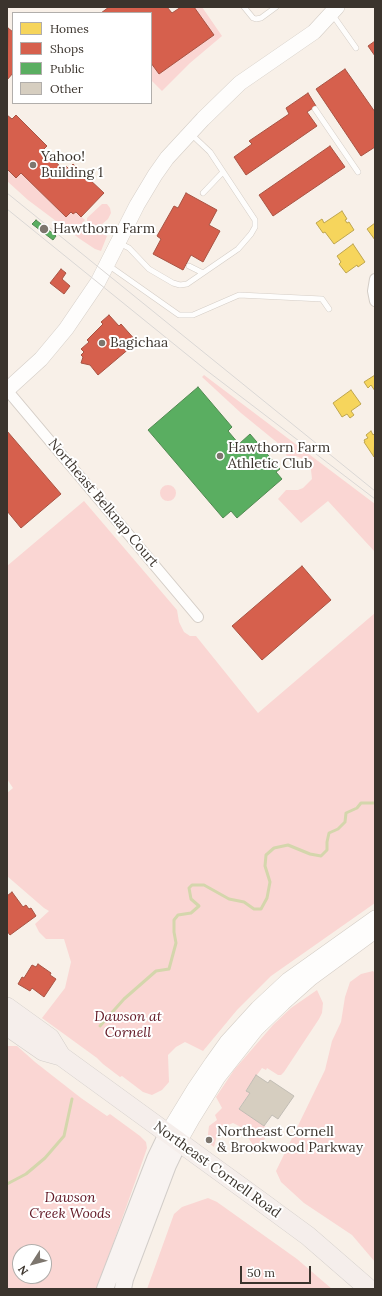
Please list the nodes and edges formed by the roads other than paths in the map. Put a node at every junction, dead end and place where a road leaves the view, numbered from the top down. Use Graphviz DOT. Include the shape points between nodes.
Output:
graph roads {
  1 [pos="244,7"];
  2 [pos="276,7"];
  3 [pos="334,10"];
  4 [pos="356,48"];
  5 [pos="315,109"];
  6 [pos="190,132"];
  7 [pos="223,172"];
  8 [pos="358,172"];
  9 [pos="203,193"];
  10 [pos="118,242"];
  11 [pos="108,264"];
  12 [pos="189,266"];
  13 [pos="203,273"];
  14 [pos="374,282"];
  15 [pos="375,301"];
  16 [pos="329,309"];
  17 [pos="7,390"];
  18 [pos="198,616"];
  19 [pos="374,927"];
  20 [pos="7,1007"];
  21 [pos="15,1034"];
  22 [pos="61,1056"];
  23 [pos="173,1138"];
  24 [pos="105,1289"];
  25 [pos="123,1289"];
  26 [pos="369,1289"];
  1 -- 2 [label="lane" via="256,19"];
  3 -- 4 [label="lane"];
  3 -- 6 [label="street" via="314,32 240,83"];
  5 -- 8 [label="lane"];
  6 -- 7 [label="lane" via="210,152"];
  6 -- 10 [label="street" via="155,175"];
  7 -- 9 [label="lane"];
  7 -- 13 [label="lane" via="255,220 254,227 238,249"];
  10 -- 11 [label="street"];
  10 -- 13 [label="lane" via="129,248 149,269 173,283 187,284"];
  11 -- 16 [label="lane" via="179,316 193,315 239,294 322,299"];
  11 -- 17 [label="street" via="66,329 40,359"];
  12 -- 13 [label="lane"];
  14 -- 15 [label="street"];
  17 -- 18 [label="street, Northeast Belknap Court"];
  19 -- 23 [label="street" via="269,1016 218,1077 192,1119"];
  20 -- 22 [label="highway, Northeast Cornell Road" via="50,1038"];
  21 -- 22 [label="highway, Northeast Cornell Road" via="43,1051"];
  22 -- 23 [label="highway, Northeast Cornell Road"];
  23 -- 24 [label="main road" via="155,1159"];
  23 -- 25 [label="main road" via="168,1165"];
  23 -- 26 [label="highway, Northeast Cornell Road" via="308,1236"];
}
